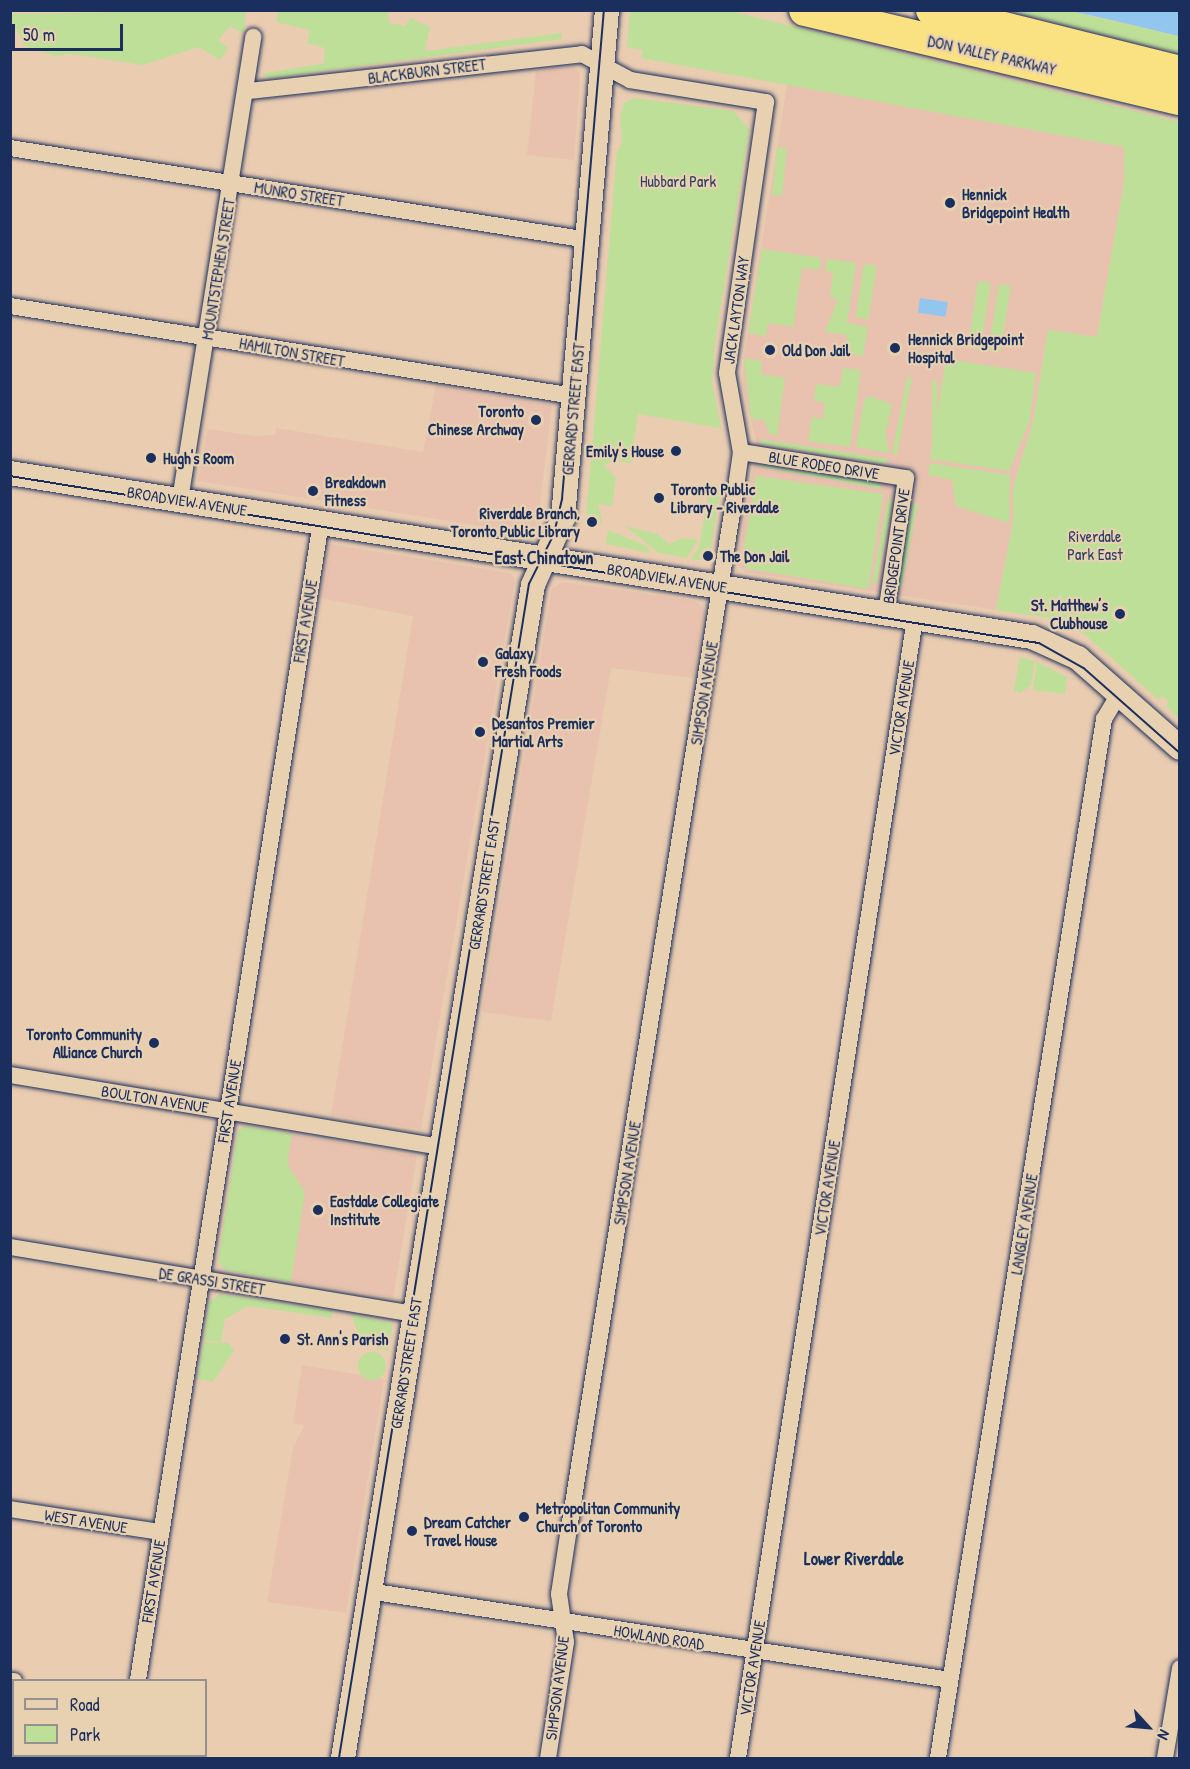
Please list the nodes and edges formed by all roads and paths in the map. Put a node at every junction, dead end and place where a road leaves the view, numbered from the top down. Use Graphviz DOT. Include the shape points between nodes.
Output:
graph roads {
  1 [pos="805,10"];
  2 [pos="932,10"];
  3 [pos="607,21"];
  4 [pos="253,37"];
  5 [pos="602,67"];
  6 [pos="1179,72"];
  7 [pos="249,92"];
  8 [pos="1179,99"];
  9 [pos="766,102"];
  10 [pos="10,148"];
  11 [pos="233,183"];
  12 [pos="588,240"];
  13 [pos="10,306"];
  14 [pos="207,337"];
  15 [pos="574,396"];
  16 [pos="741,452"];
  17 [pos="10,473"];
  18 [pos="906,478"];
  19 [pos="180,500"];
  20 [pos="321,522"];
  21 [pos="544,558"];
  22 [pos="720,587"];
  23 [pos="886,614"];
  24 [pos="915,618"];
  25 [pos="1119,694"];
  26 [pos="1179,748"];
  27 [pos="10,1075"];
  28 [pos="228,1111"];
  29 [pos="441,1147"];
  30 [pos="10,1247"];
  31 [pos="201,1279"];
  32 [pos="414,1314"];
  33 [pos="10,1509"];
  34 [pos="161,1532"];
  35 [pos="368,1591"];
  36 [pos="562,1621"];
  37 [pos="755,1652"];
  38 [pos="1179,1668"];
  39 [pos="138,1679"];
  40 [pos="950,1680"];
  41 [pos="343,1758"];
  42 [pos="548,1758"];
  43 [pos="738,1758"];
  44 [pos="938,1758"];
  45 [pos="1165,1758"];
  1 -- 8 [label="highway, DON VALLEY PARKWAY"];
  2 -- 6 [label="highway, DON VALLEY PARKWAY"];
  3 -- 5 [label="main road, GERRARD STREET EAST"];
  4 -- 7 [label="street, MOUNTSTEPHEN STREET"];
  5 -- 7 [label="street, BLACKBURN STREET" via="582,54 566,54"];
  5 -- 9 [label="street, BLACKBURN STREET" via="630,80"];
  5 -- 12 [label="main road, GERRARD STREET EAST"];
  7 -- 11 [label="street, MOUNTSTEPHEN STREET"];
  9 -- 16 [label="street, JACK LAYTON WAY" via="728,373"];
  10 -- 11 [label="street, MUNRO STREET"];
  11 -- 12 [label="street, MUNRO STREET"];
  11 -- 14 [label="street, MOUNTSTEPHEN STREET"];
  12 -- 15 [label="main road, GERRARD STREET EAST"];
  13 -- 14 [label="street, HAMILTON STREET"];
  14 -- 15 [label="street, HAMILTON STREET"];
  14 -- 19 [label="street, MOUNTSTEPHEN STREET"];
  15 -- 21 [label="main road, GERRARD STREET EAST" via="563,518"];
  16 -- 18 [label="street, BLUE RODEO DRIVE"];
  16 -- 22 [label="street, JACK LAYTON WAY"];
  17 -- 19 [label="main road, BROADVIEW AVENUE"];
  18 -- 23 [label="street, BRIDGEPOINT DRIVE"];
  19 -- 20 [label="main road, BROADVIEW AVENUE"];
  20 -- 21 [label="main road, BROADVIEW AVENUE"];
  20 -- 28 [label="street, FIRST AVENUE"];
  21 -- 22 [label="main road, BROADVIEW AVENUE"];
  21 -- 29 [label="main road, GERRARD STREET EAST" via="533,585"];
  22 -- 23 [label="main road, BROADVIEW AVENUE"];
  22 -- 36 [label="street, SIMPSON AVENUE" via="570,1522 559,1594"];
  23 -- 24 [label="main road, BROADVIEW AVENUE"];
  24 -- 25 [label="main road, BROADVIEW AVENUE" via="1052,644"];
  24 -- 37 [label="street, VICTOR AVENUE"];
  25 -- 26 [label="main road, BROADVIEW AVENUE"];
  25 -- 40 [label="street, LANGLEY AVENUE" via="1104,719"];
  27 -- 28 [label="street, BOULTON AVENUE"];
  28 -- 29 [label="street, BOULTON AVENUE"];
  28 -- 31 [label="street, FIRST AVENUE"];
  29 -- 32 [label="main road, GERRARD STREET EAST"];
  30 -- 31 [label="street, DE GRASSI STREET"];
  31 -- 32 [label="street, DE GRASSI STREET"];
  31 -- 34 [label="street, FIRST AVENUE"];
  32 -- 35 [label="main road, GERRARD STREET EAST"];
  33 -- 34 [label="street, WEST AVENUE"];
  34 -- 39 [label="street, FIRST AVENUE"];
  35 -- 36 [label="street, HOWLAND ROAD"];
  35 -- 41 [label="main road, GERRARD STREET EAST"];
  36 -- 37 [label="street, HOWLAND ROAD"];
  36 -- 42 [label="street, SIMPSON AVENUE" via="566,1642"];
  37 -- 40 [label="street, HOWLAND ROAD"];
  37 -- 43 [label="street, VICTOR AVENUE"];
  38 -- 45 [label="street"];
  40 -- 44 [label="street, LANGLEY AVENUE"];
}
